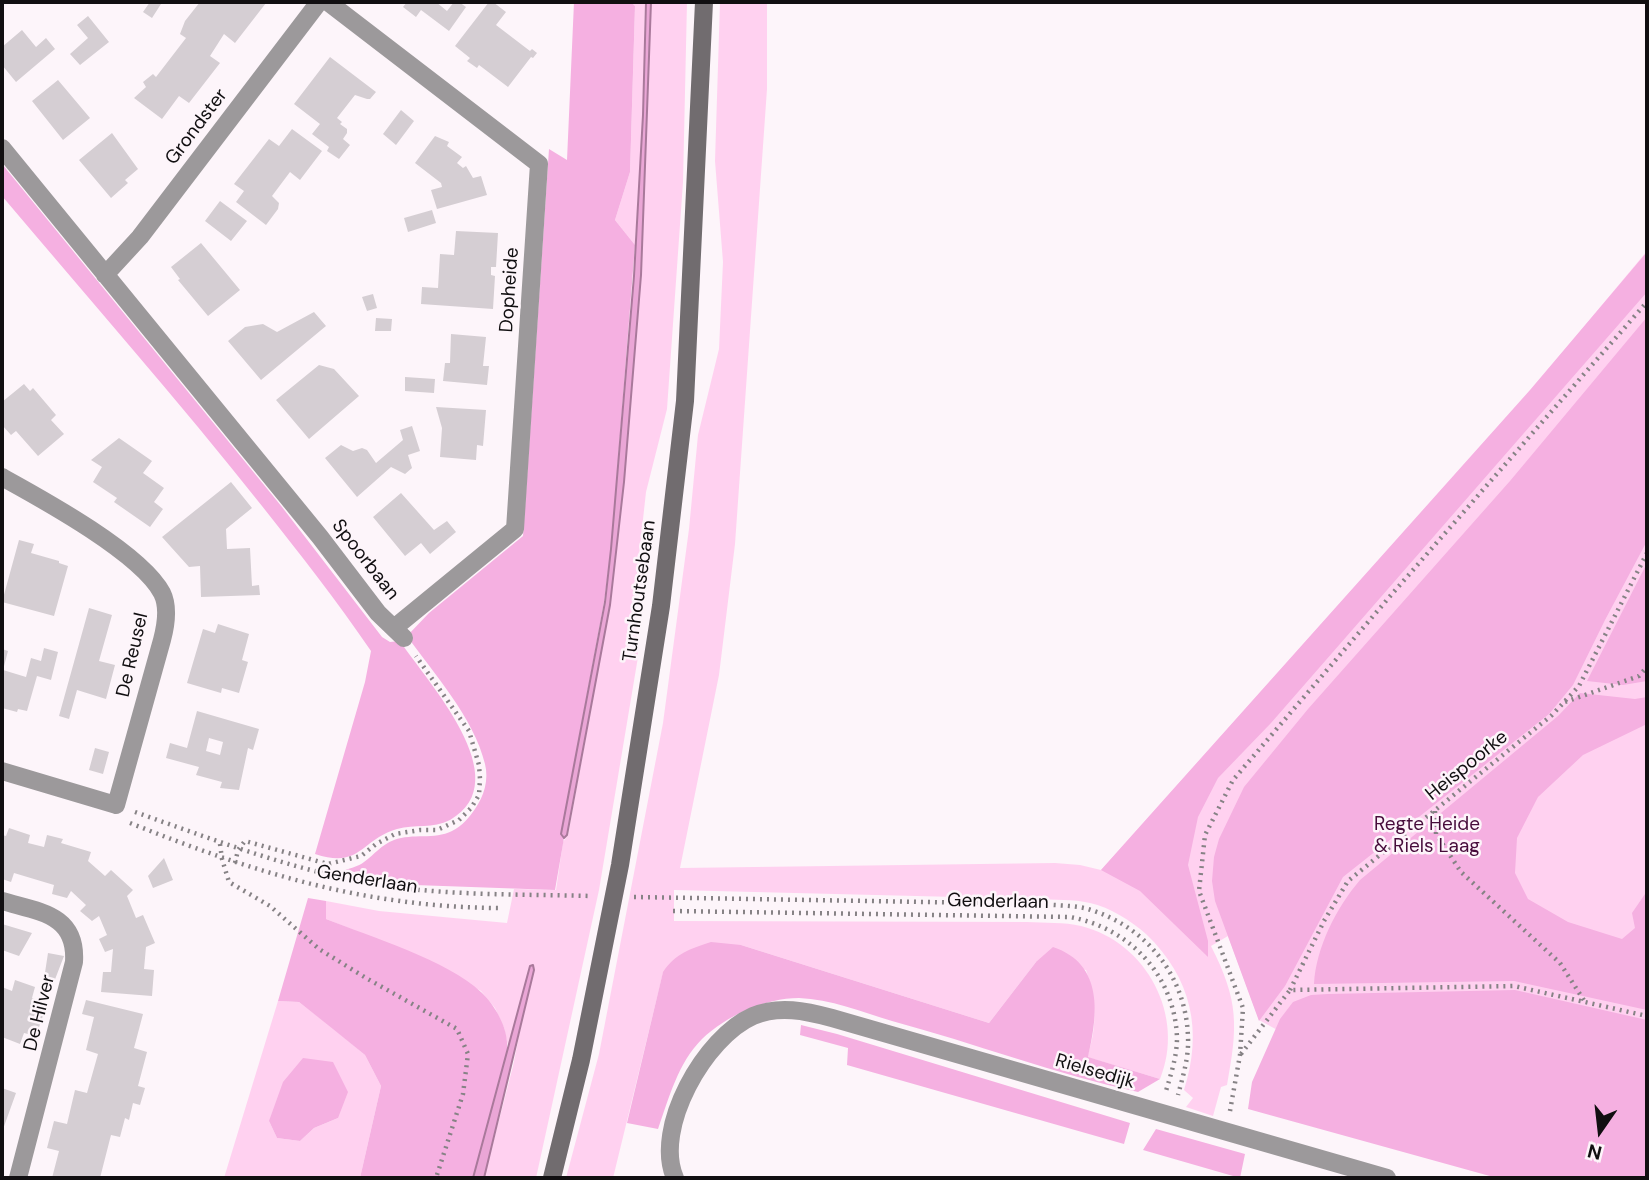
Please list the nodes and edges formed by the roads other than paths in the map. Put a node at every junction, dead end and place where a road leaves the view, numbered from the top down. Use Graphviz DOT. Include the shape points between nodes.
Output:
graph roads {
  1 [pos="319,2"];
  2 [pos="328,2"];
  3 [pos="704,2"];
  4 [pos="2,148"];
  5 [pos="105,275"];
  6 [pos="2,477"];
  7 [pos="399,633"];
  8 [pos="2,771"];
  9 [pos="2,901"];
  10 [pos="18,1178"];
  11 [pos="552,1178"];
  12 [pos="675,1178"];
  13 [pos="1387,1178"];
  1 -- 5 [label="street, Grondster" via="140,237"];
  2 -- 7 [label="street, Dopheide" via="539,164 515,529"];
  3 -- 11 [label="main road, Turnhoutsebaan" via="685,401 661,606 620,865"];
  4 -- 5 [label="street, Spoorbaan"];
  5 -- 7 [label="street, Spoorbaan" via="378,613"];
  6 -- 8 [label="street, De Reusel" via="54,505 139,566 162,594 166,607 166,625 116,804"];
  9 -- 10 [label="street, De Hilver" via="55,918 72,935 75,945"];
  12 -- 13 [label="street, Rielsedijk" via="669,1161 676,1117 689,1083 707,1055 752,1017 790,1009"];
}
